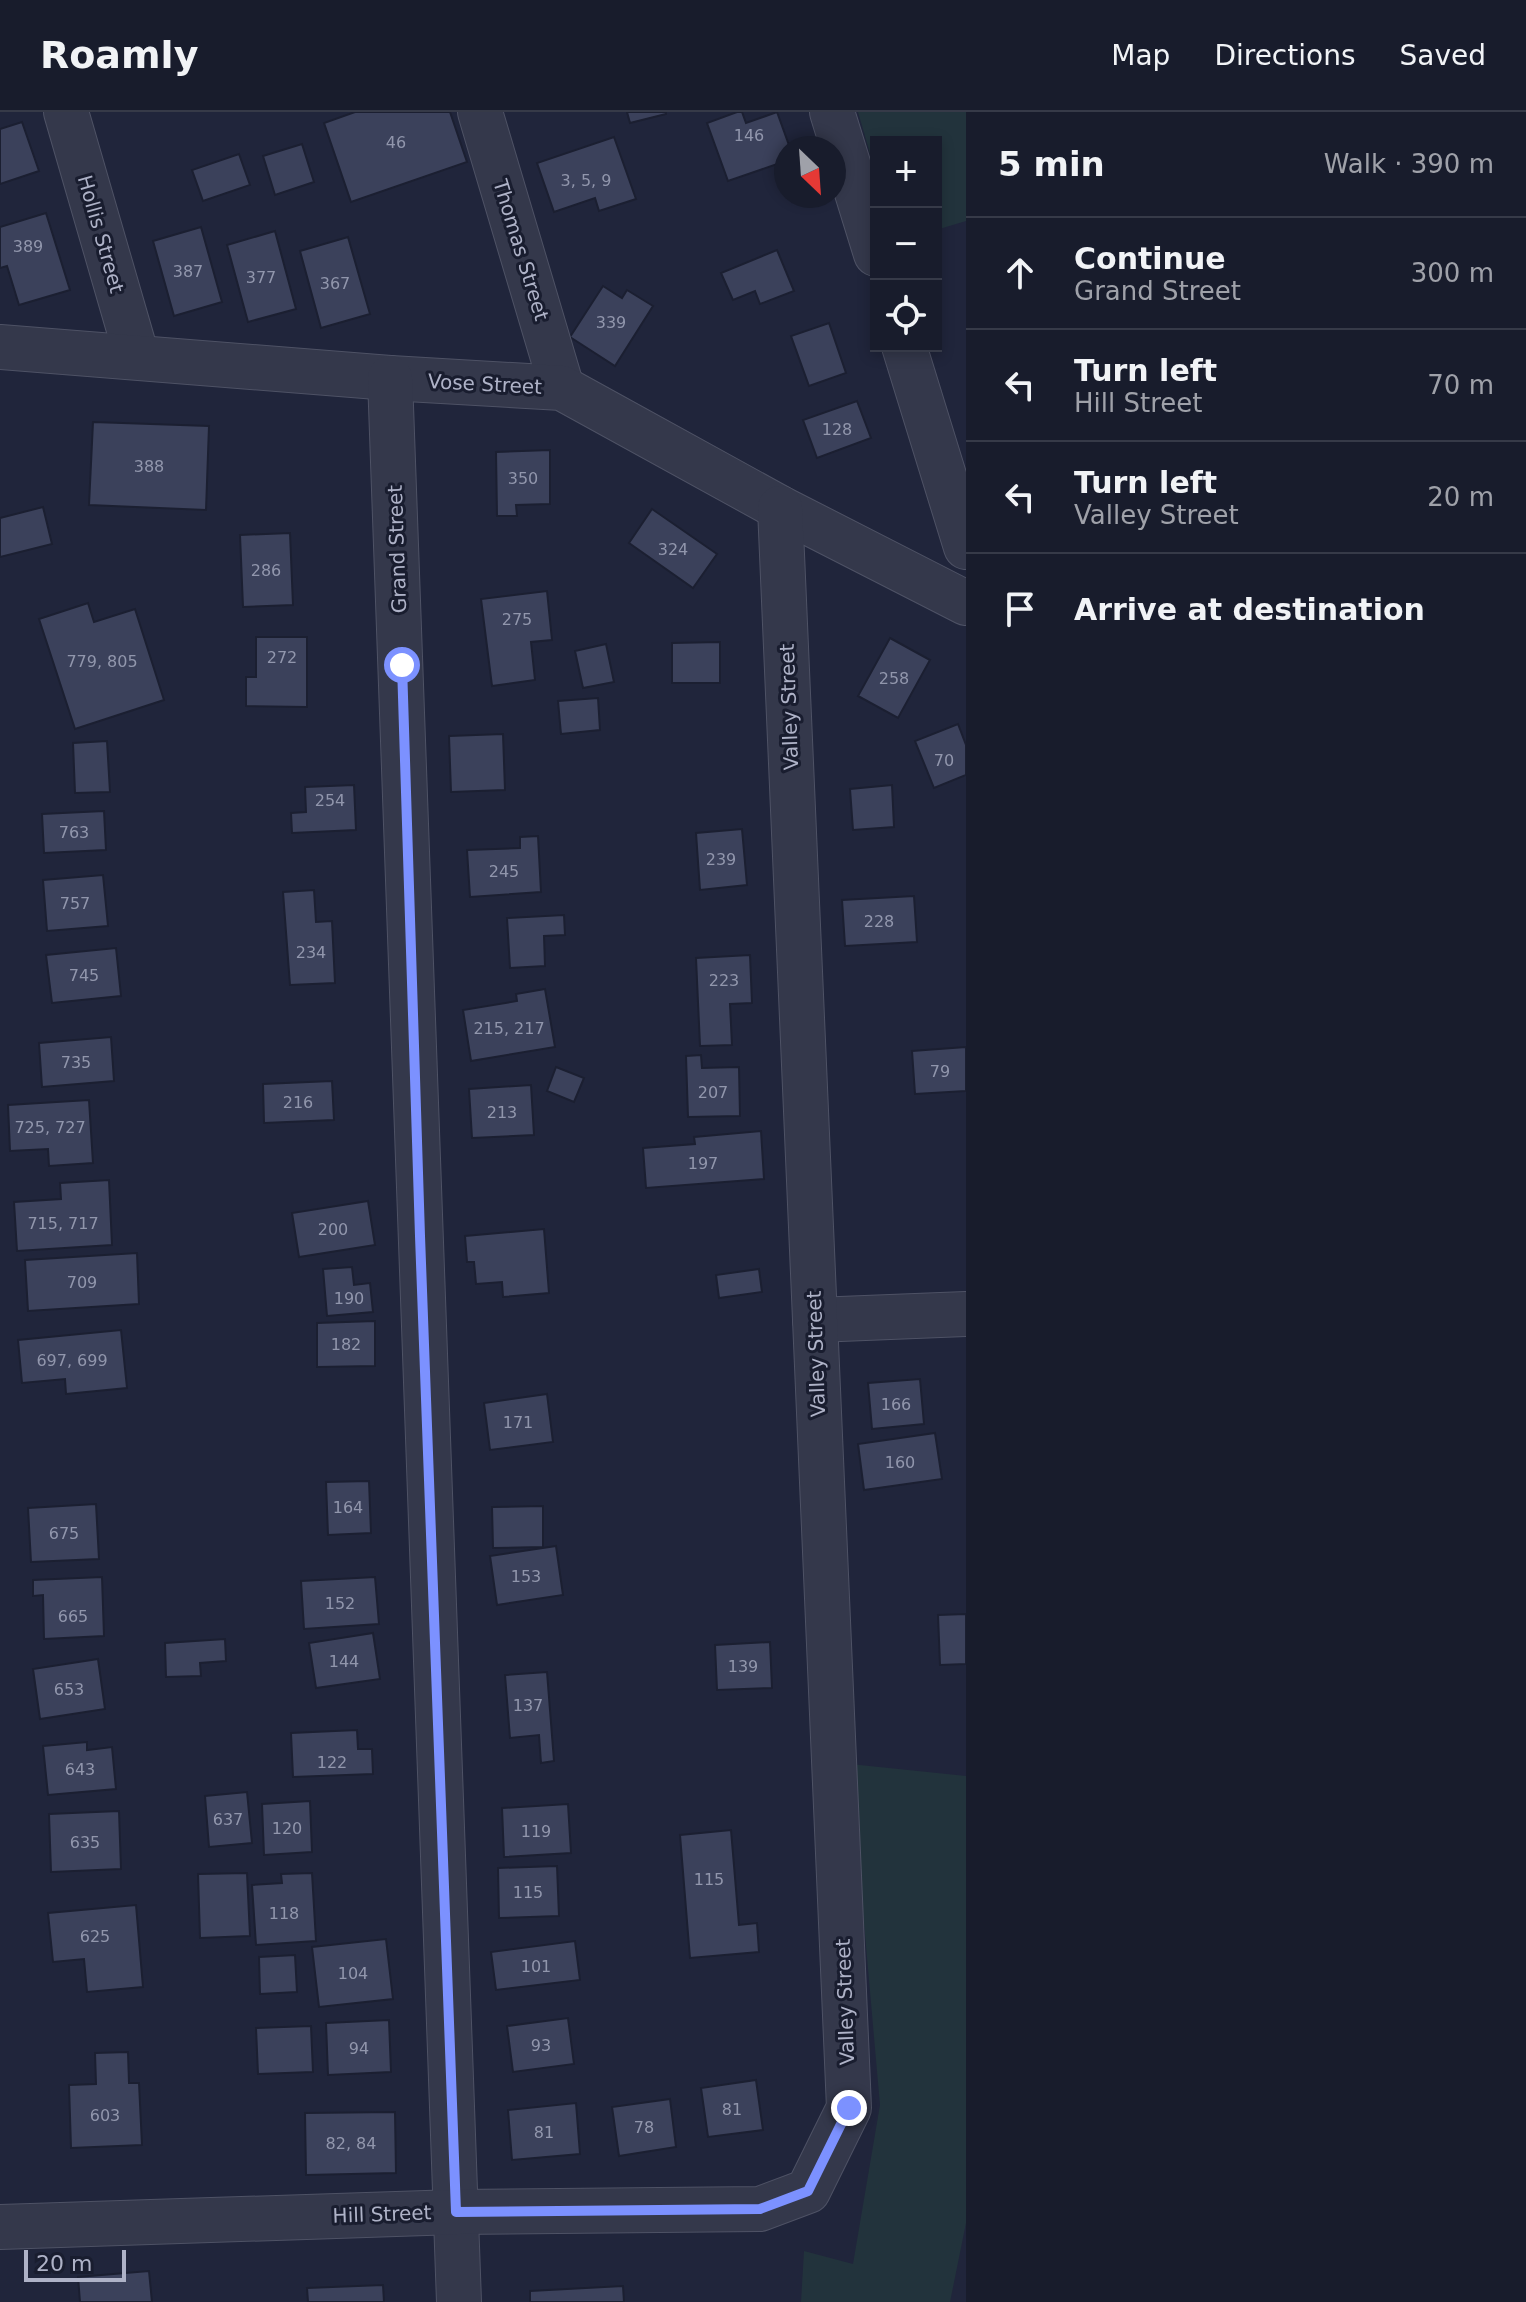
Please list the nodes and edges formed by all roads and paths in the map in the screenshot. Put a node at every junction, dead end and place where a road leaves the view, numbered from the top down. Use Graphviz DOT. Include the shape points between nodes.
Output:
graph roads {
  1 [pos="66,112"];
  2 [pos="480,112"];
  3 [pos="832,112"];
  4 [pos="870,235"];
  5 [pos="0,347"];
  6 [pos="906,352"];
  7 [pos="137,357"];
  8 [pos="390,378"];
  9 [pos="562,388"];
  10 [pos="780,508"];
  11 [pos="966,547"];
  12 [pos="966,603"];
  13 [pos="966,1314"];
  14 [pos="815,1320"];
  15 [pos="808,2191"];
  16 [pos="456,2212"];
  17 [pos="0,2227"];
  18 [pos="459,2302"];
  1 -- 7 [label="street, Hollis Street"];
  2 -- 9 [label="street, Thomas Street"];
  3 -- 4 [label="street"];
  5 -- 7 [label="street, Vose Street"];
  6 -- 11 [label="street"];
  7 -- 8 [label="street, Vose Street"];
  8 -- 9 [label="street, Vose Street"];
  8 -- 16 [label="street, Grand Street"];
  9 -- 10 [label="street, Vose Street"];
  10 -- 12 [label="street, Vose Street"];
  10 -- 14 [label="street, Valley Street"];
  13 -- 14 [label="street"];
  14 -- 15 [label="street, Valley Street" via="849,2108"];
  15 -- 16 [label="street, Hill Street" via="760,2209"];
  16 -- 17 [label="street, Hill Street"];
  16 -- 18 [label="street, Grand Street"];
}
